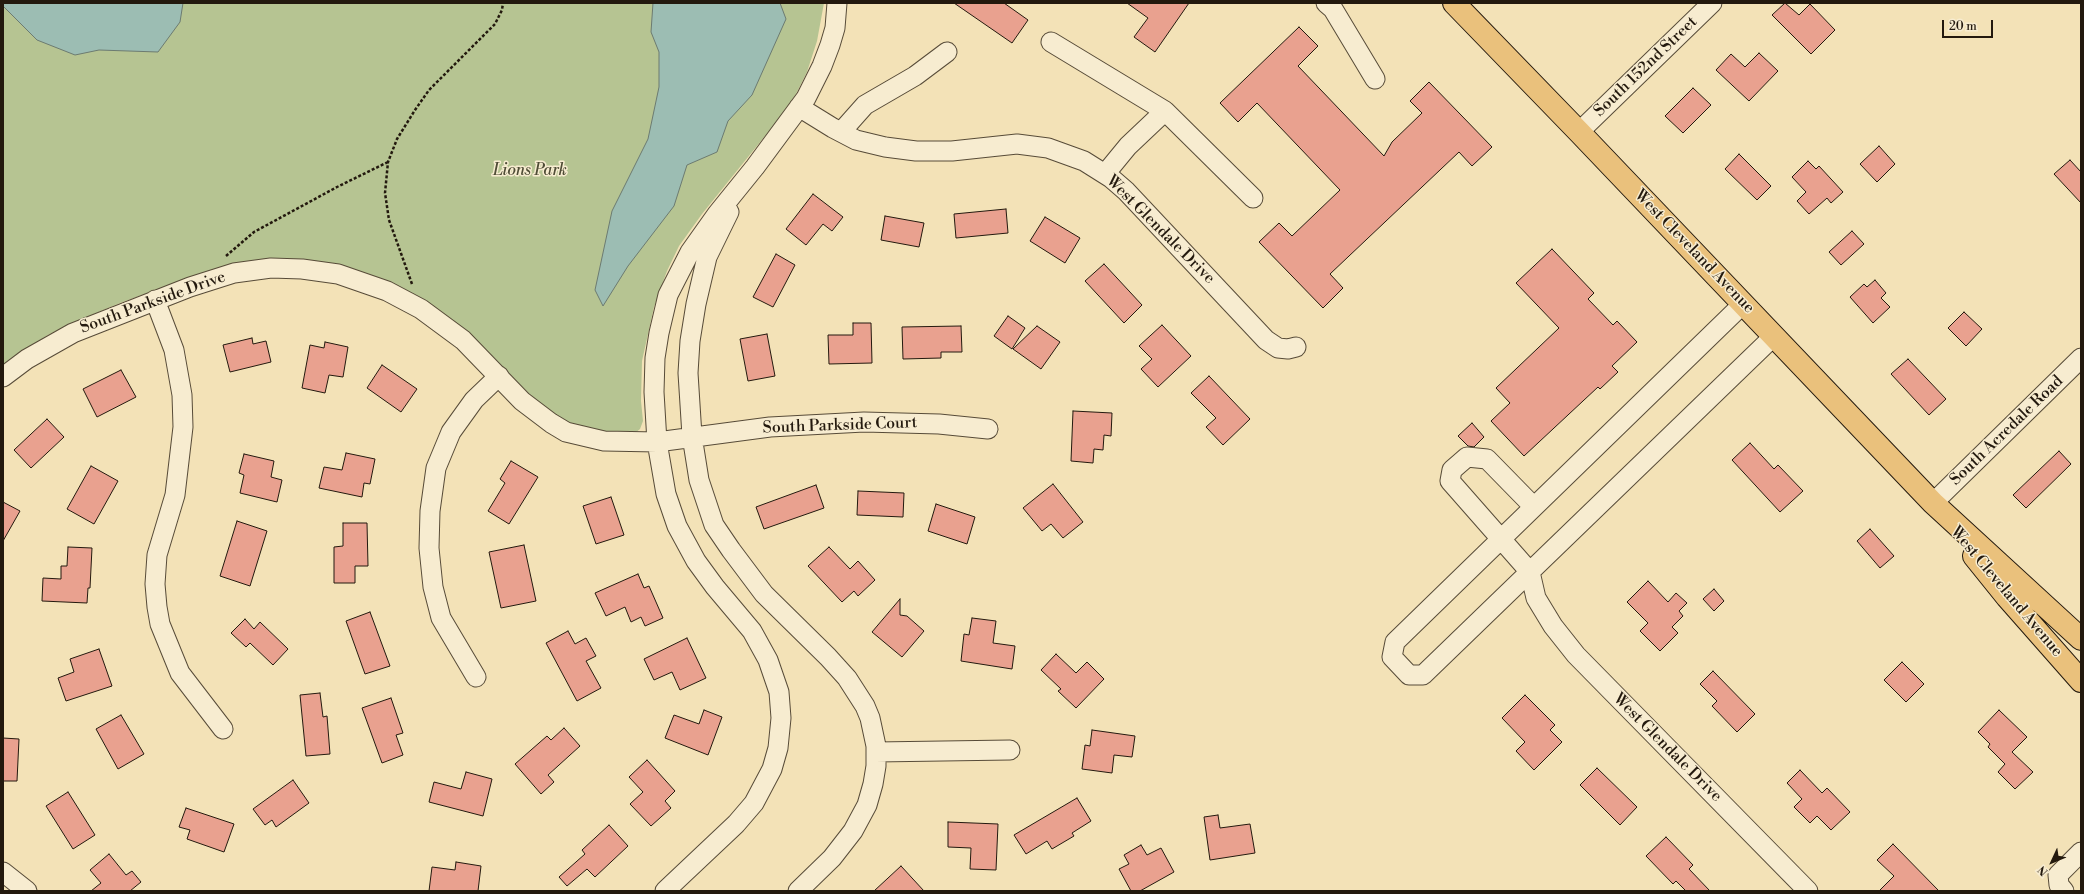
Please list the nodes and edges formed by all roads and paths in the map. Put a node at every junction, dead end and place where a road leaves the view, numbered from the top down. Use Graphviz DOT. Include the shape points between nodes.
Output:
graph roads {
  1 [pos="503,3"];
  2 [pos="837,3"];
  3 [pos="1326,3"];
  4 [pos="1454,3"];
  5 [pos="1712,3"];
  6 [pos="1051,42"];
  7 [pos="947,52"];
  8 [pos="1375,78"];
  9 [pos="799,107"];
  10 [pos="1165,111"];
  11 [pos="841,132"];
  12 [pos="1579,132"];
  13 [pos="388,162"];
  14 [pos="750,173"];
  15 [pos="1106,174"];
  16 [pos="1254,198"];
  17 [pos="222,276"];
  18 [pos="155,300"];
  19 [pos="1743,304"];
  20 [pos="421,309"];
  21 [pos="1774,336"];
  22 [pos="1296,347"];
  23 [pos="2081,358"];
  24 [pos="499,376"];
  25 [pos="3,377"];
  26 [pos="988,429"];
  27 [pos="692,436"];
  28 [pos="657,442"];
  29 [pos="1933,503"];
  30 [pos="1534,507"];
  31 [pos="1502,539"];
  32 [pos="1530,572"];
  33 [pos="2081,639"];
  34 [pos="476,677"];
  35 [pos="2081,681"];
  36 [pos="222,729"];
  37 [pos="1010,750"];
  38 [pos="876,752"];
  39 [pos="2081,852"];
  40 [pos="3,872"];
  41 [pos="26,891"];
  42 [pos="665,891"];
  43 [pos="798,891"];
  44 [pos="1808,891"];
  45 [pos="2064,891"];
  1 -- 13 [label="path" via="495,24 429,90 414,110"];
  2 -- 9 [label="street" via="835,28 830,45 822,66"];
  3 -- 8 [label="street" via="1333,9"];
  4 -- 12 [label="main road, West Cleveland Avenue"];
  5 -- 12 [label="street, South 152nd Street"];
  6 -- 10 [label="street"];
  7 -- 11 [label="street" via="915,76 865,104"];
  9 -- 11 [label="street, West Glendale Drive"];
  9 -- 14 [label="street"];
  10 -- 15 [label="street" via="1128,146"];
  10 -- 16 [label="street"];
  11 -- 15 [label="street, West Glendale Drive" via="856,140 916,151 1017,144 1048,148 1084,161"];
  12 -- 19 [label="main road, West Cleveland Avenue"];
  13 -- 17 [label="path" via="254,232 218,263"];
  13 -- 20 [label="path" via="385,193 389,220"];
  14 -- 27 [label="street" via="708,257 696,304 688,373"];
  14 -- 28 [label="street" via="690,252 668,295 655,358"];
  15 -- 22 [label="street, West Glendale Drive" via="1126,191 1266,340 1278,348"];
  17 -- 18 [label="street, South Parkside Drive"];
  17 -- 20 [label="street, South Parkside Drive" via="271,268 338,274 388,291"];
  18 -- 25 [label="street, South Parkside Drive" via="73,333 27,359"];
  18 -- 36 [label="street" via="174,350 182,395 183,427 175,495 157,555 157,607 160,624 180,673"];
  19 -- 21 [label="main road, West Cleveland Avenue"];
  19 -- 30 [label="street"];
  20 -- 24 [label="street, South Parkside Drive" via="463,340"];
  21 -- 29 [label="main road, West Cleveland Avenue"];
  21 -- 32 [label="street"];
  23 -- 29 [label="street, South Acredale Road"];
  24 -- 28 [label="street, South Parkside Drive" via="522,401 566,432 604,441"];
  24 -- 34 [label="street" via="471,403 451,432 436,468 430,511 432,587 441,618"];
  26 -- 27 [label="street, South Parkside Court" via="939,424 864,422 770,427"];
  27 -- 28 [label="street, South Parkside Drive"];
  27 -- 38 [label="street" via="699,480 714,525 764,594 847,678 870,718"];
  28 -- 42 [label="street" via="666,494 677,526 696,561 752,631 768,660 779,692 781,718 778,748 772,769 754,803 736,824"];
  29 -- 33 [label="main road, West Cleveland Avenue"];
  29 -- 35 [label="main road, West Cleveland Avenue" via="2007,597"];
  30 -- 31 [label="street"];
  30 -- 31 [label="street" via="1487,459 1468,457 1452,470 1450,481"];
  31 -- 32 [label="street"];
  31 -- 32 [label="street" via="1395,642 1392,657 1409,675 1424,675"];
  32 -- 44 [label="street, West Glendale Drive" via="1536,598 1553,626 1576,655"];
  37 -- 38 [label="street"];
  38 -- 43 [label="street" via="876,766 869,798 853,831 832,858"];
  39 -- 45 [label="street" via="2058,875 2058,885"];
  40 -- 41 [label="street"];
}
